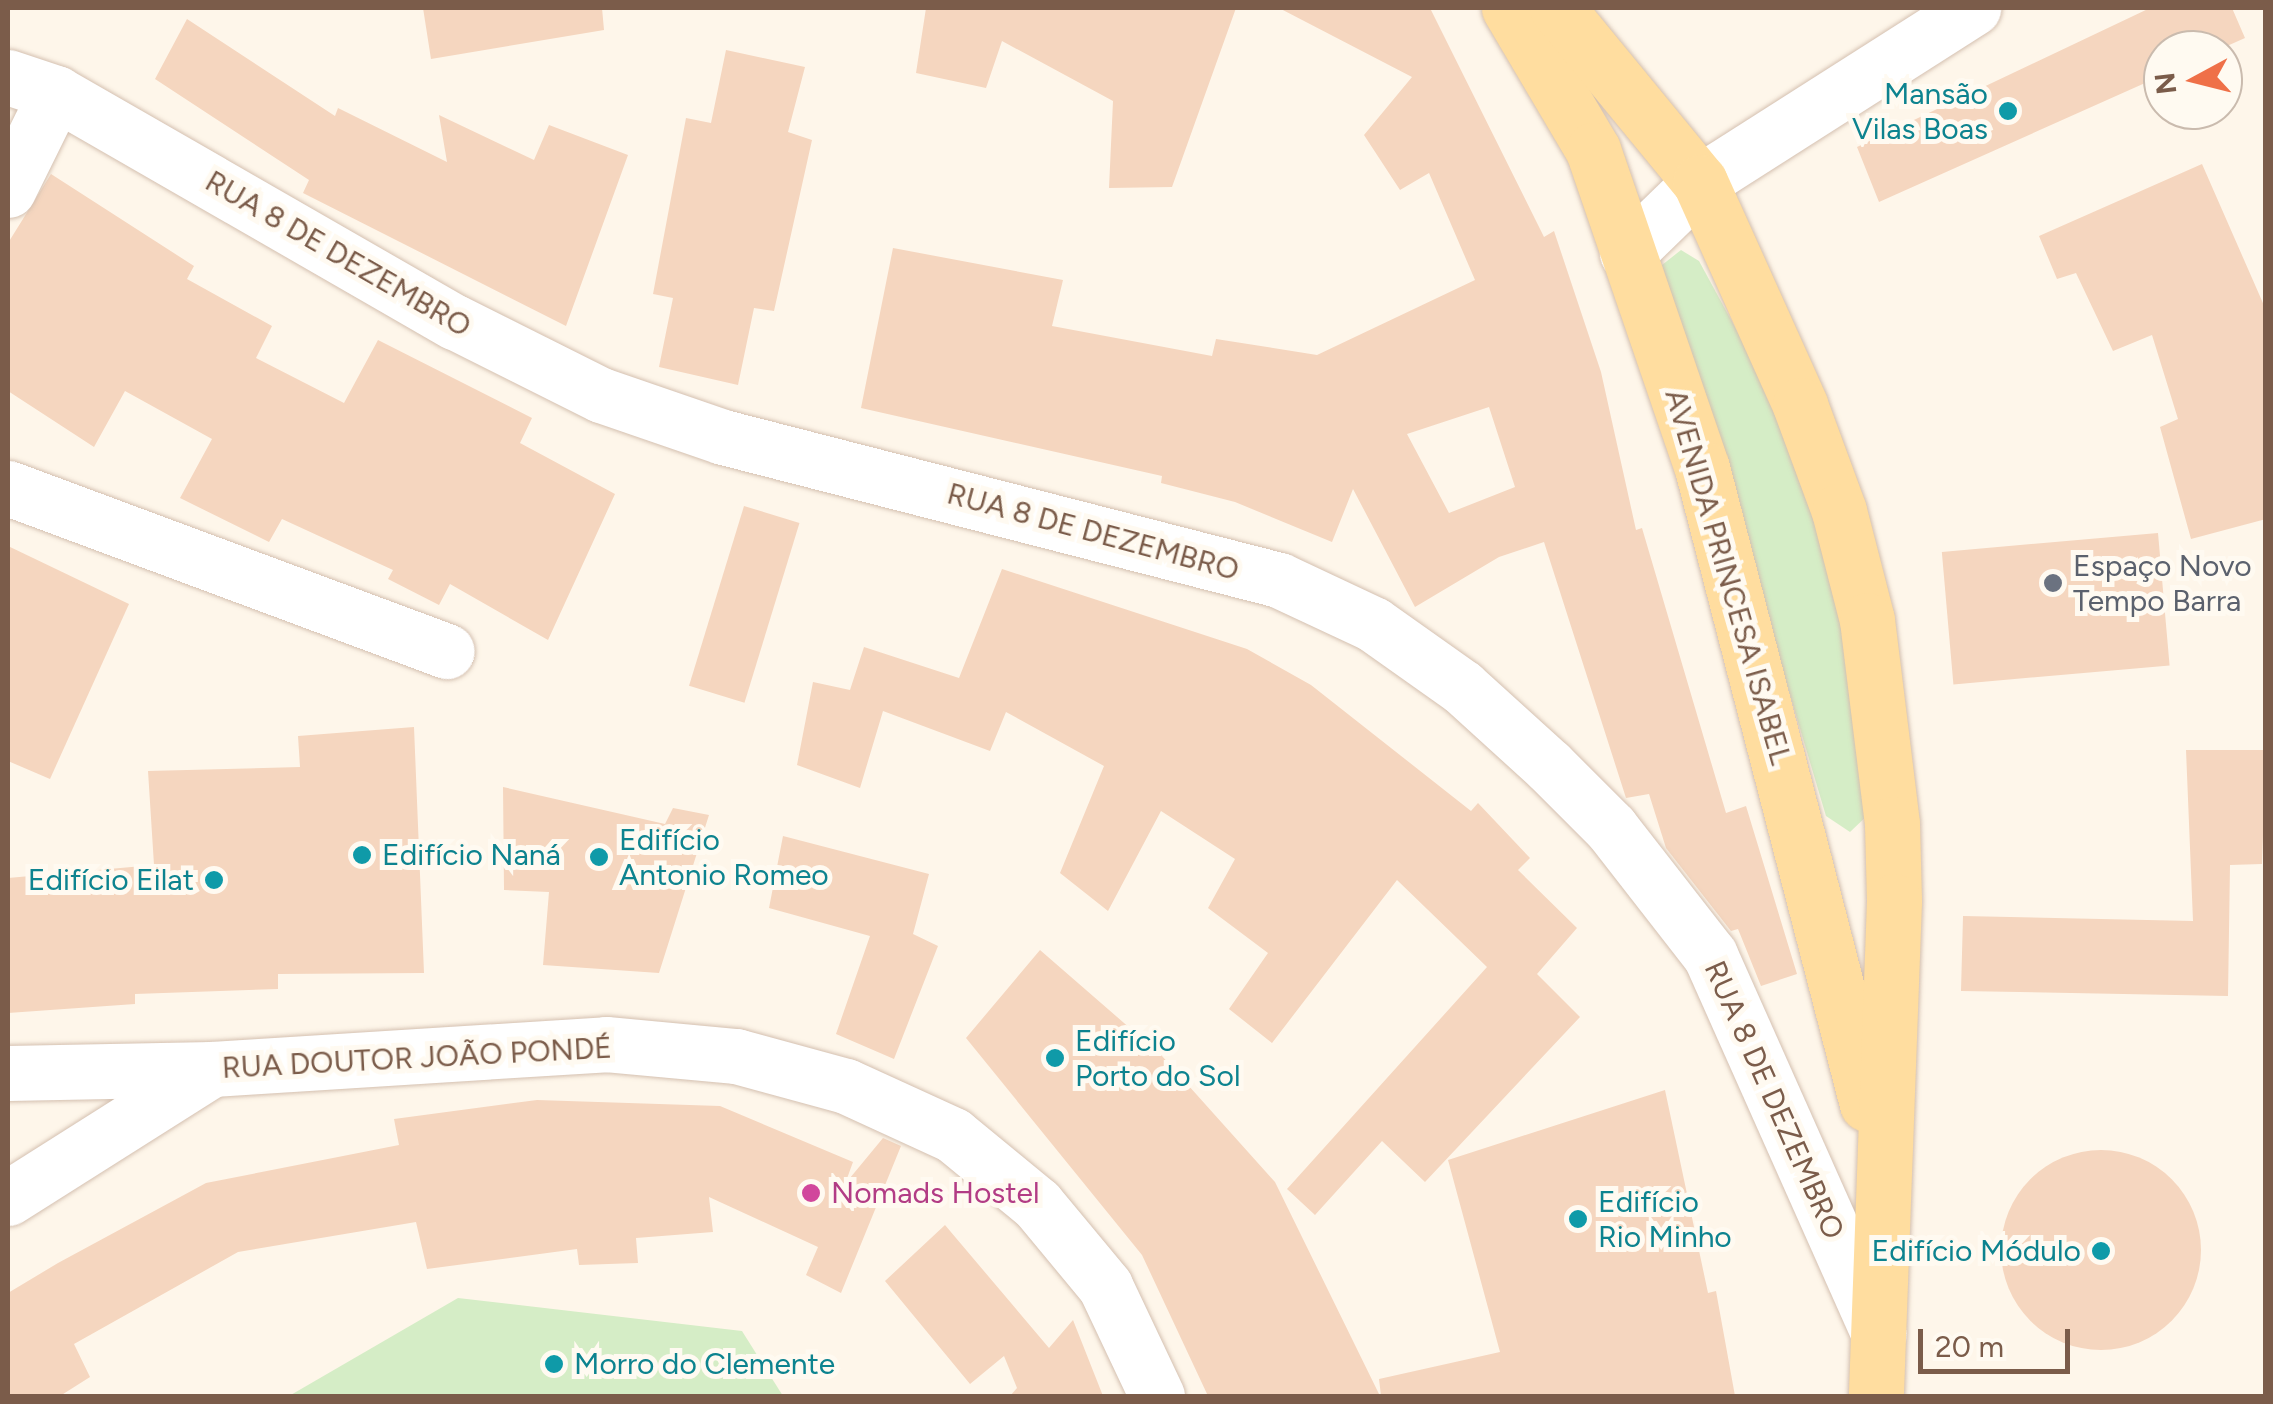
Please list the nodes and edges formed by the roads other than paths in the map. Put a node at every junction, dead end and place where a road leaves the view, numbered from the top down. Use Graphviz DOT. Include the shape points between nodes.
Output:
graph roads {
  1 [pos="1509,8"];
  2 [pos="1556,8"];
  3 [pos="1972,8"];
  4 [pos="32,85"];
  5 [pos="1700,182"];
  6 [pos="8,190"];
  7 [pos="1627,252"];
  8 [pos="8,488"];
  9 [pos="447,651"];
  10 [pos="1892,824"];
  11 [pos="1802,837"];
  12 [pos="212,1069"];
  13 [pos="8,1073"];
  14 [pos="1883,1170"];
  15 [pos="8,1198"];
  16 [pos="1878,1334"];
  17 [pos="1157,1396"];
  18 [pos="1876,1396"];
  1 -- 7 [label="main road, AVENIDA PRINCESA ISABEL" via="1593,150"];
  2 -- 5 [label="main road, AVENIDA PRINCESA ISABEL"];
  3 -- 5 [label="street"];
  4 -- 6 [label="street"];
  4 -- 16 [label="street, RUA 8 DE DEZEMBRO" via="455,322 601,395 723,437 1279,580 1373,624 1462,687 1549,766 1611,828 1710,955"];
  5 -- 7 [label="street"];
  5 -- 10 [label="main road, AVENIDA PRINCESA ISABEL" via="1776,342 1839,510 1867,620"];
  7 -- 11 [label="main road, AVENIDA PRINCESA ISABEL" via="1702,468"];
  8 -- 9 [label="street"];
  10 -- 11 [label="main road" via="1854,854 1832,854"];
  10 -- 14 [label="main road, AVENIDA PRINCESA ISABEL"];
  11 -- 14 [label="main road, AVENIDA PRINCESA ISABEL"];
  12 -- 13 [label="street, RUA DOUTOR JOÃO PONDÉ"];
  12 -- 15 [label="street"];
  12 -- 17 [label="street, RUA DOUTOR JOÃO PONDÉ" via="606,1044 736,1056 846,1086 953,1135 1038,1204 1105,1286"];
  14 -- 16 [label="main road, AVENIDA PRINCESA ISABEL"];
  16 -- 18 [label="main road, AVENIDA PRINCESA ISABEL"];
}
